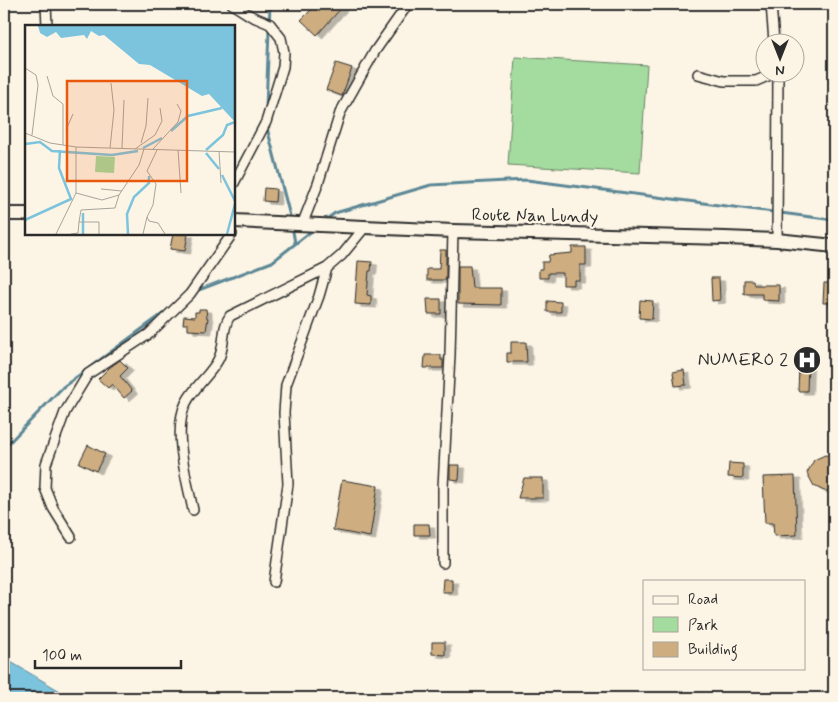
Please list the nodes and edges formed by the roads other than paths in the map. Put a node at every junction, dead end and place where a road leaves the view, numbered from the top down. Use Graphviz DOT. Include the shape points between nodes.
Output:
graph roads {
  1 [pos="46,4"];
  2 [pos="232,4"];
  3 [pos="408,4"];
  4 [pos="771,4"];
  5 [pos="47,25"];
  6 [pos="773,32"];
  7 [pos="698,74"];
  8 [pos="756,81"];
  9 [pos="778,82"];
  10 [pos="235,181"];
  11 [pos="4,214"];
  12 [pos="25,214"];
  13 [pos="302,225"];
  14 [pos="235,227"];
  15 [pos="365,227"];
  16 [pos="453,231"];
  17 [pos="230,235"];
  18 [pos="777,240"];
  19 [pos="834,246"];
  20 [pos="327,268"];
  21 [pos="193,510"];
  22 [pos="71,537"];
  23 [pos="443,563"];
  24 [pos="274,582"];
  1 -- 5 [label="street"];
  2 -- 10 [label="street" via="270,24 280,38 284,52 283,67 266,122"];
  3 -- 13 [label="street" via="375,51 340,113"];
  4 -- 6 [label="street"];
  7 -- 8 [label="street" via="724,80"];
  9 -- 18 [label="street"];
  11 -- 12 [label="main road"];
  13 -- 14 [label="main road, Route Nan Lundy"];
  13 -- 15 [label="main road, Route Nan Lundy"];
  15 -- 16 [label="main road, Route Nan Lundy"];
  15 -- 20 [label="street"];
  16 -- 18 [label="main road, Route Nan Lundy"];
  16 -- 23 [label="street"];
  17 -- 22 [label="street" via="190,294 149,334 88,374 65,412 46,464 45,488"];
  18 -- 19 [label="main road, Route Nan Lundy"];
  20 -- 21 [label="street" via="230,316 226,321 219,358 186,402 180,420 180,440"];
  20 -- 24 [label="street" via="286,385 284,413 288,484"];
}
